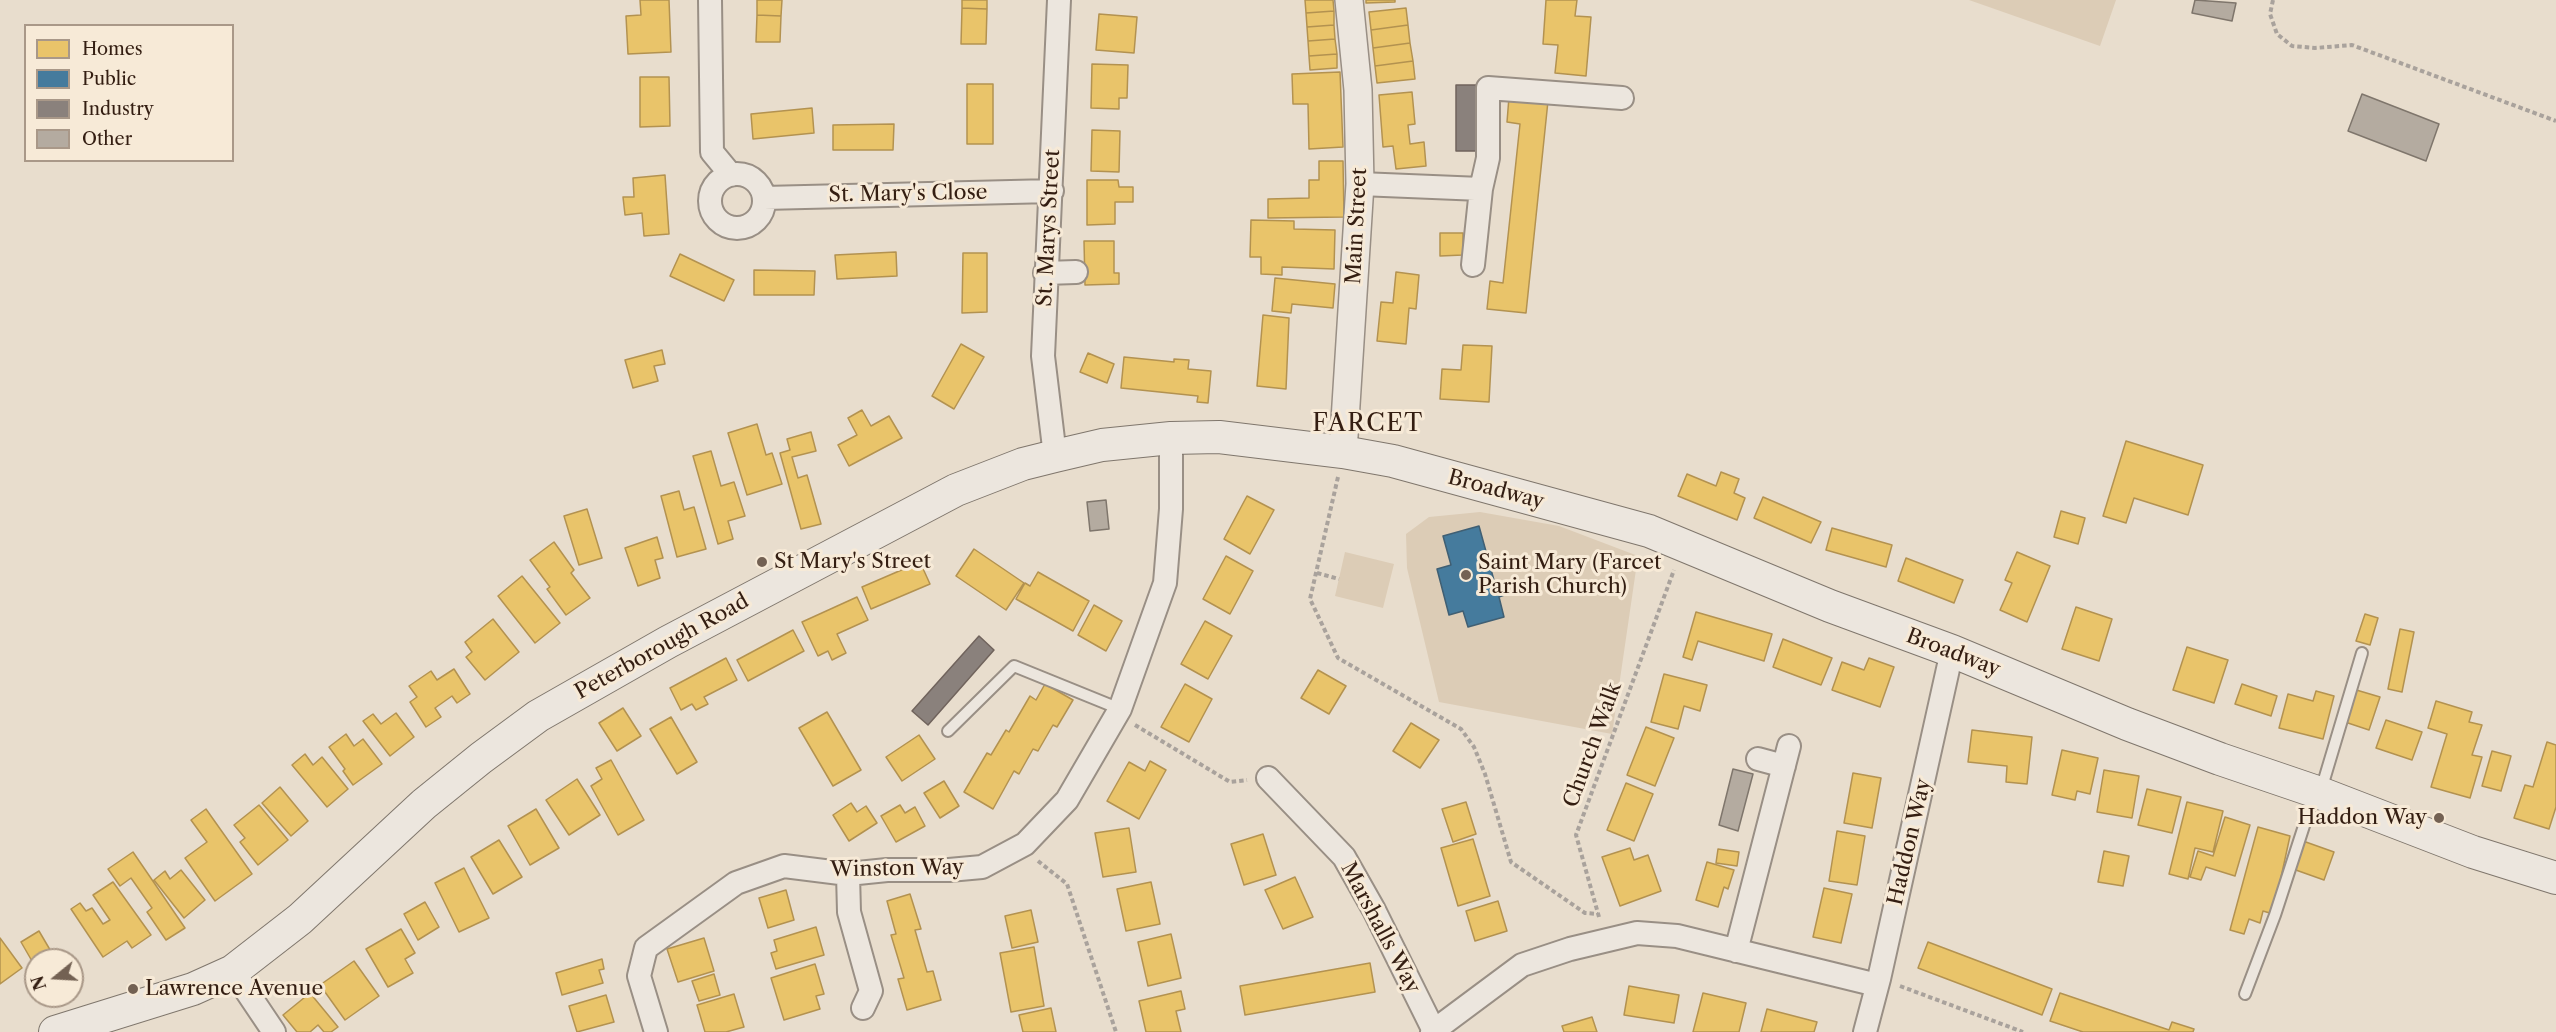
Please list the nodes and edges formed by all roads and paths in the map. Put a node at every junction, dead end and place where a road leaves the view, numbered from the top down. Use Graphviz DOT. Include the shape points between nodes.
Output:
graph roads {
  1 [pos="710,0"];
  2 [pos="1059,0"];
  3 [pos="1349,0"];
  4 [pos="2273,0"];
  5 [pos="1622,98"];
  6 [pos="2556,121"];
  7 [pos="731,175"];
  8 [pos="1360,184"];
  9 [pos="1481,189"];
  10 [pos="1052,191"];
  11 [pos="764,198"];
  12 [pos="1473,265"];
  13 [pos="1076,272"];
  14 [pos="1045,273"];
  15 [pos="1172,438"];
  16 [pos="1055,456"];
  17 [pos="1341,461"];
  18 [pos="1676,563"];
  19 [pos="1317,573"];
  20 [pos="1339,579"];
  21 [pos="1952,651"];
  22 [pos="2362,653"];
  23 [pos="1119,711"];
  24 [pos="948,731"];
  25 [pos="1758,759"];
  26 [pos="1268,778"];
  27 [pos="2318,793"];
  28 [pos="1030,851"];
  29 [pos="848,874"];
  30 [pos="2556,878"];
  31 [pos="1598,914"];
  32 [pos="1606,940"];
  33 [pos="1736,951"];
  34 [pos="233,971"];
  35 [pos="1878,982"];
  36 [pos="2245,994"];
  37 [pos="863,1008"];
  38 [pos="1433,1031"];
  39 [pos="55,1032"];
  40 [pos="274,1032"];
  41 [pos="656,1032"];
  42 [pos="1116,1032"];
  43 [pos="1865,1032"];
  44 [pos="2023,1032"];
  1 -- 7 [label="street" via="712,152"];
  2 -- 10 [label="street, St. Marys Street"];
  3 -- 8 [label="street, Main Street" via="1358,90"];
  4 -- 6 [label="path" via="2270,14 2277,34 2292,46 2352,45"];
  5 -- 9 [label="street" via="1488,88 1488,158"];
  7 -- 11 [label="street" via="740,174 756,182"];
  7 -- 11 [label="street" via="722,178 712,192 711,210 722,224 739,228 755,222 761,215"];
  8 -- 9 [label="street"];
  8 -- 17 [label="street, Main Street"];
  9 -- 12 [label="street"];
  10 -- 11 [label="street, St. Mary's Close"];
  10 -- 14 [label="street, St. Marys Street"];
  13 -- 14 [label="street"];
  14 -- 16 [label="street, St. Marys Street" via="1042,356"];
  15 -- 16 [label="main road, Peterborough Road" via="1102,445"];
  15 -- 17 [label="main road, Peterborough Road" via="1219,437"];
  15 -- 23 [label="street, Winston Way" via="1166,583"];
  16 -- 34 [label="main road, Peterborough Road" via="956,490 659,647 538,716 424,804 300,919"];
  17 -- 19 [label="path"];
  17 -- 21 [label="main road, Broadway" via="1393,461 1649,531 1830,606"];
  18 -- 31 [label="path, Church Walk" via="1576,835"];
  19 -- 20 [label="path"];
  19 -- 31 [label="path" via="1310,599 1338,658 1461,729 1485,774 1511,862 1585,913"];
  21 -- 27 [label="main road, Broadway" via="2127,724"];
  21 -- 35 [label="street, Haddon Way"];
  22 -- 27 [label="lane"];
  23 -- 24 [label="lane" via="1014,666"];
  23 -- 26 [label="path" via="1230,782"];
  23 -- 28 [label="street, Winston Way" via="1067,800"];
  25 -- 33 [label="street" via="1786,756"];
  26 -- 38 [label="street, Marshalls Way" via="1344,857"];
  27 -- 30 [label="main road, Broadway" via="2473,852"];
  27 -- 36 [label="lane"];
  28 -- 29 [label="street, Winston Way" via="982,867"];
  28 -- 42 [label="path" via="1067,884"];
  29 -- 37 [label="street" via="849,912 871,991"];
  29 -- 41 [label="street, Winston Way" via="784,866 736,883 646,948 639,976"];
  31 -- 32 [label="path, Church Walk"];
  32 -- 33 [label="street, Marshalls Way" via="1637,933 1677,936"];
  32 -- 38 [label="street, Marshalls Way" via="1522,965"];
  33 -- 35 [label="street, Marshalls Way"];
  34 -- 39 [label="main road, Peterborough Road" via="193,989"];
  34 -- 40 [label="street"];
  35 -- 43 [label="street, Haddon Way"];
  35 -- 44 [label="path"];
}
